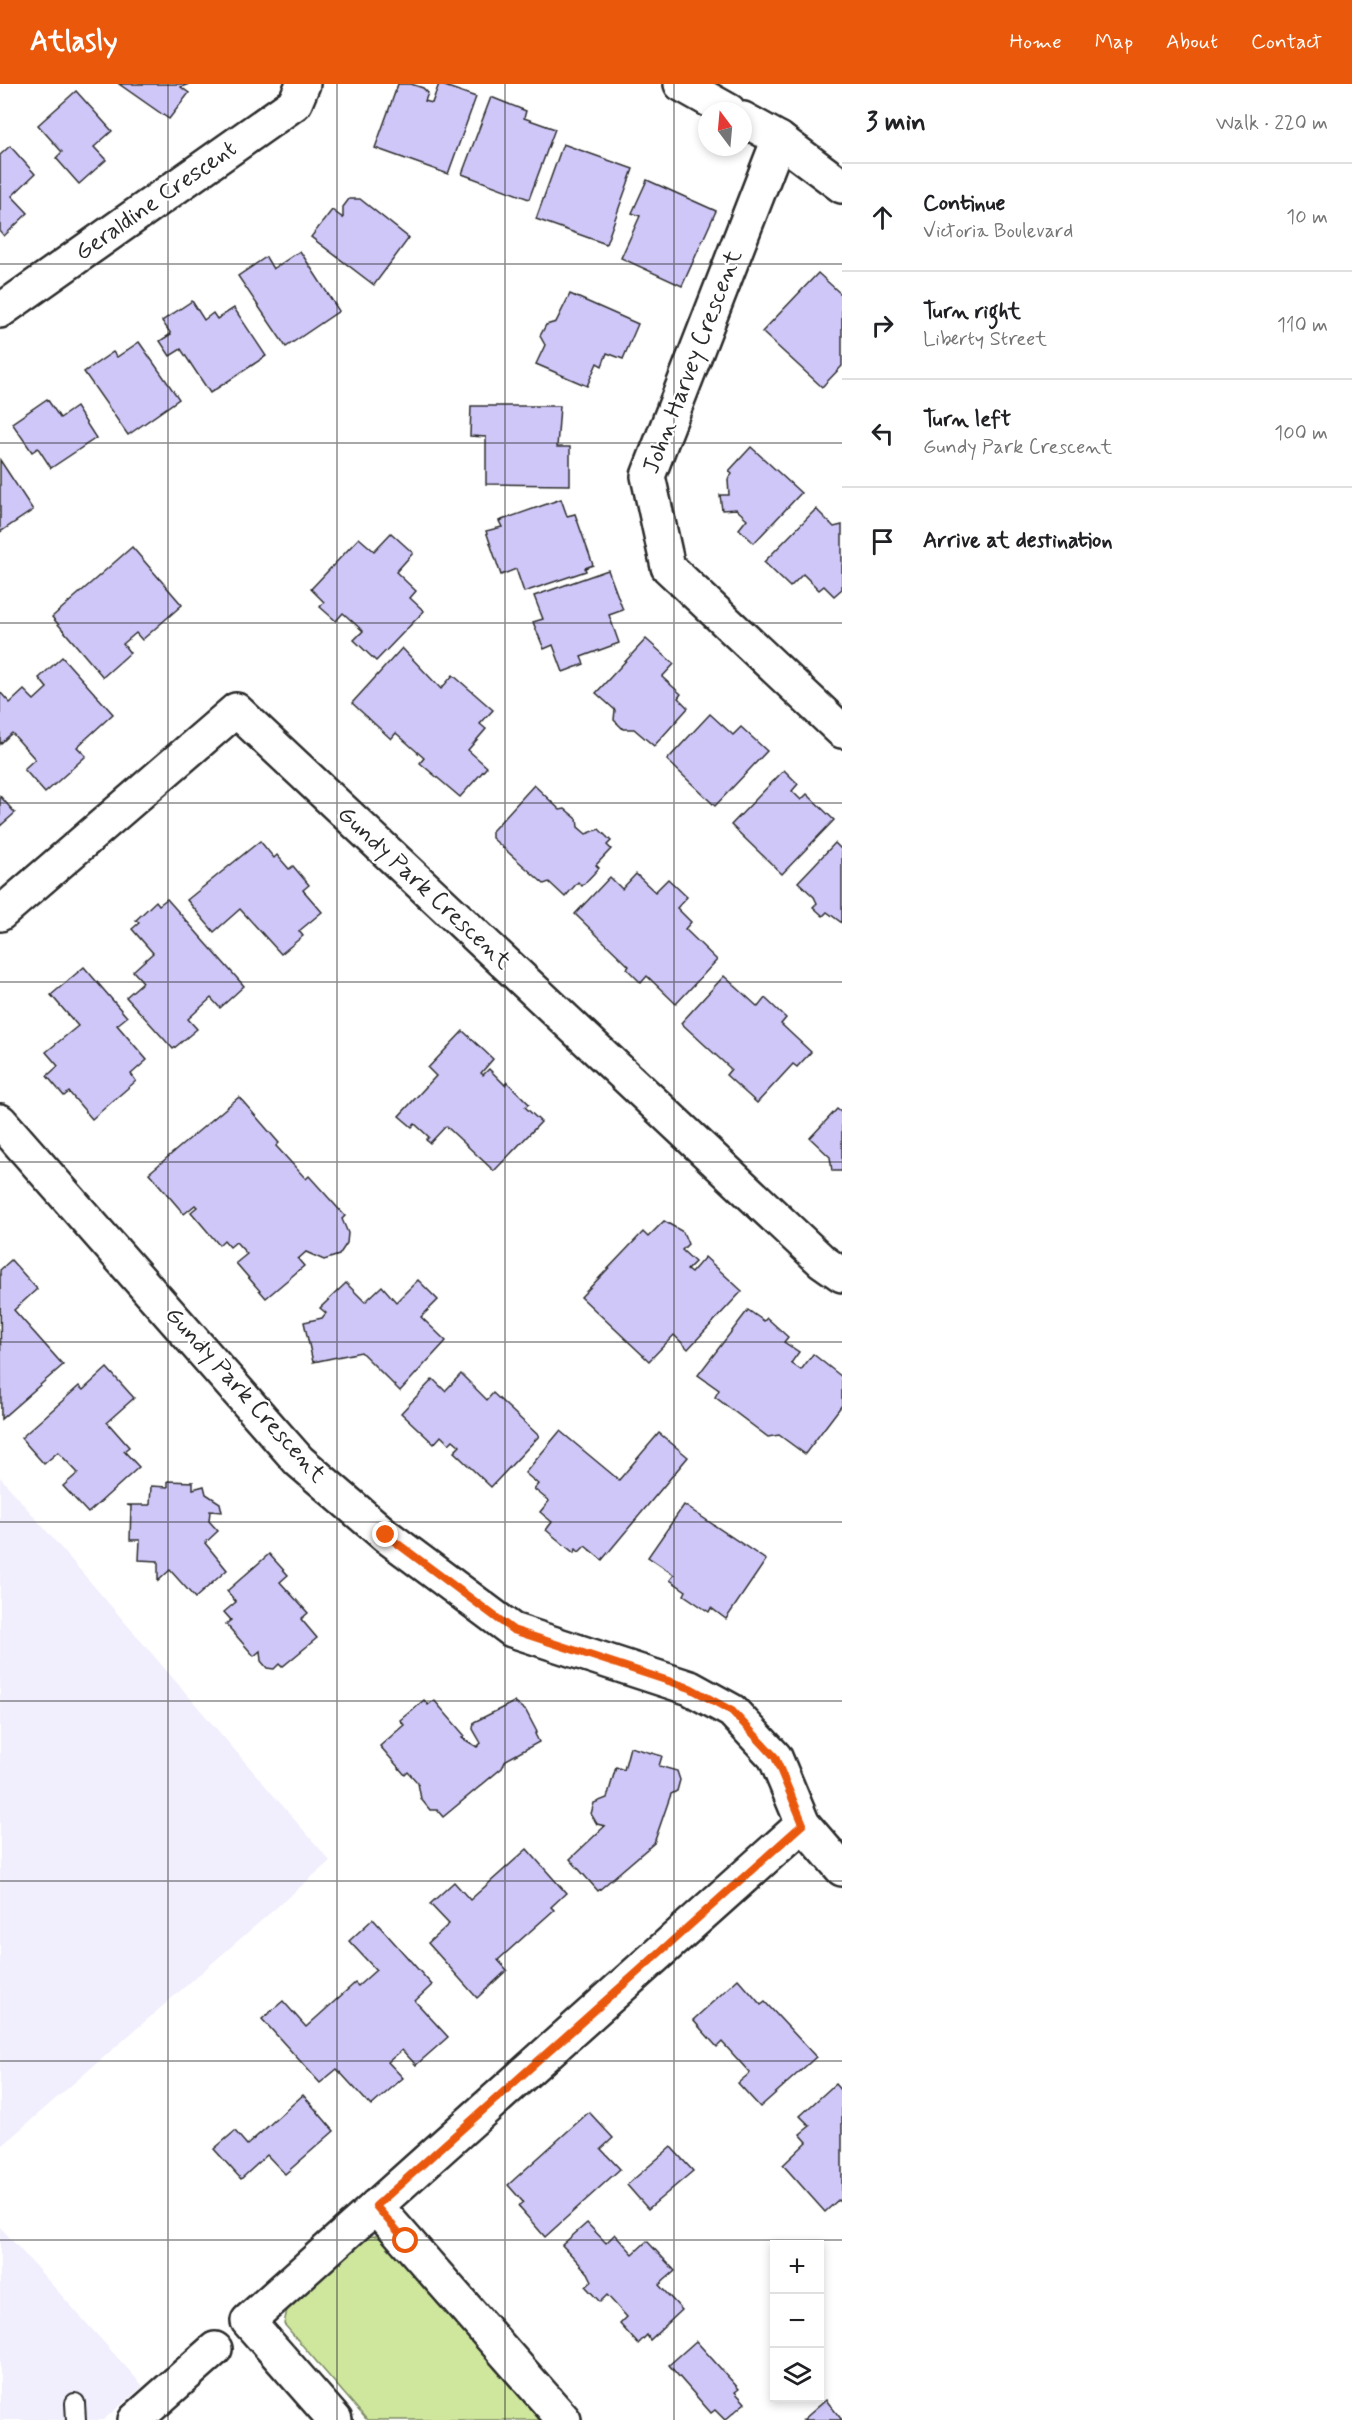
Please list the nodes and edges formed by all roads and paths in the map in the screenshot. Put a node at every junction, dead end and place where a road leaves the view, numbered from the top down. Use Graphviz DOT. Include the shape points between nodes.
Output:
graph roads {
  1 [pos="303,84"];
  2 [pos="681,84"];
  3 [pos="713,102"];
  4 [pos="752,124"];
  5 [pos="779,139"];
  6 [pos="842,186"];
  7 [pos="0,311"];
  8 [pos="842,731"];
  9 [pos="0,914"];
  10 [pos="0,1120"];
  11 [pos="842,1275"];
  12 [pos="803,1824"];
  13 [pos="842,1869"];
  14 [pos="376,2206"];
  15 [pos="215,2349"];
  16 [pos="135,2420"];
  17 [pos="335,2420"];
  18 [pos="564,2420"];
  1 -- 7 [label="street, Geraldine Crescent" via="295,103"];
  2 -- 3 [label="street"];
  4 -- 5 [label="street"];
  5 -- 6 [label="street"];
  5 -- 8 [label="street, John Harvey Crescent" via="648,476 668,567"];
  9 -- 11 [label="street, Gundy Park Crescent" via="236,710 814,1253"];
  10 -- 12 [label="street, Gundy Park Crescent" via="299,1461 386,1535 513,1630 690,1688 732,1711 775,1757"];
  12 -- 13 [label="street, Gundy Park Crescent"];
  12 -- 14 [label="street"];
  14 -- 17 [label="street" via="248,2321"];
  14 -- 18 [label="street"];
  15 -- 16 [label="street"];
}
